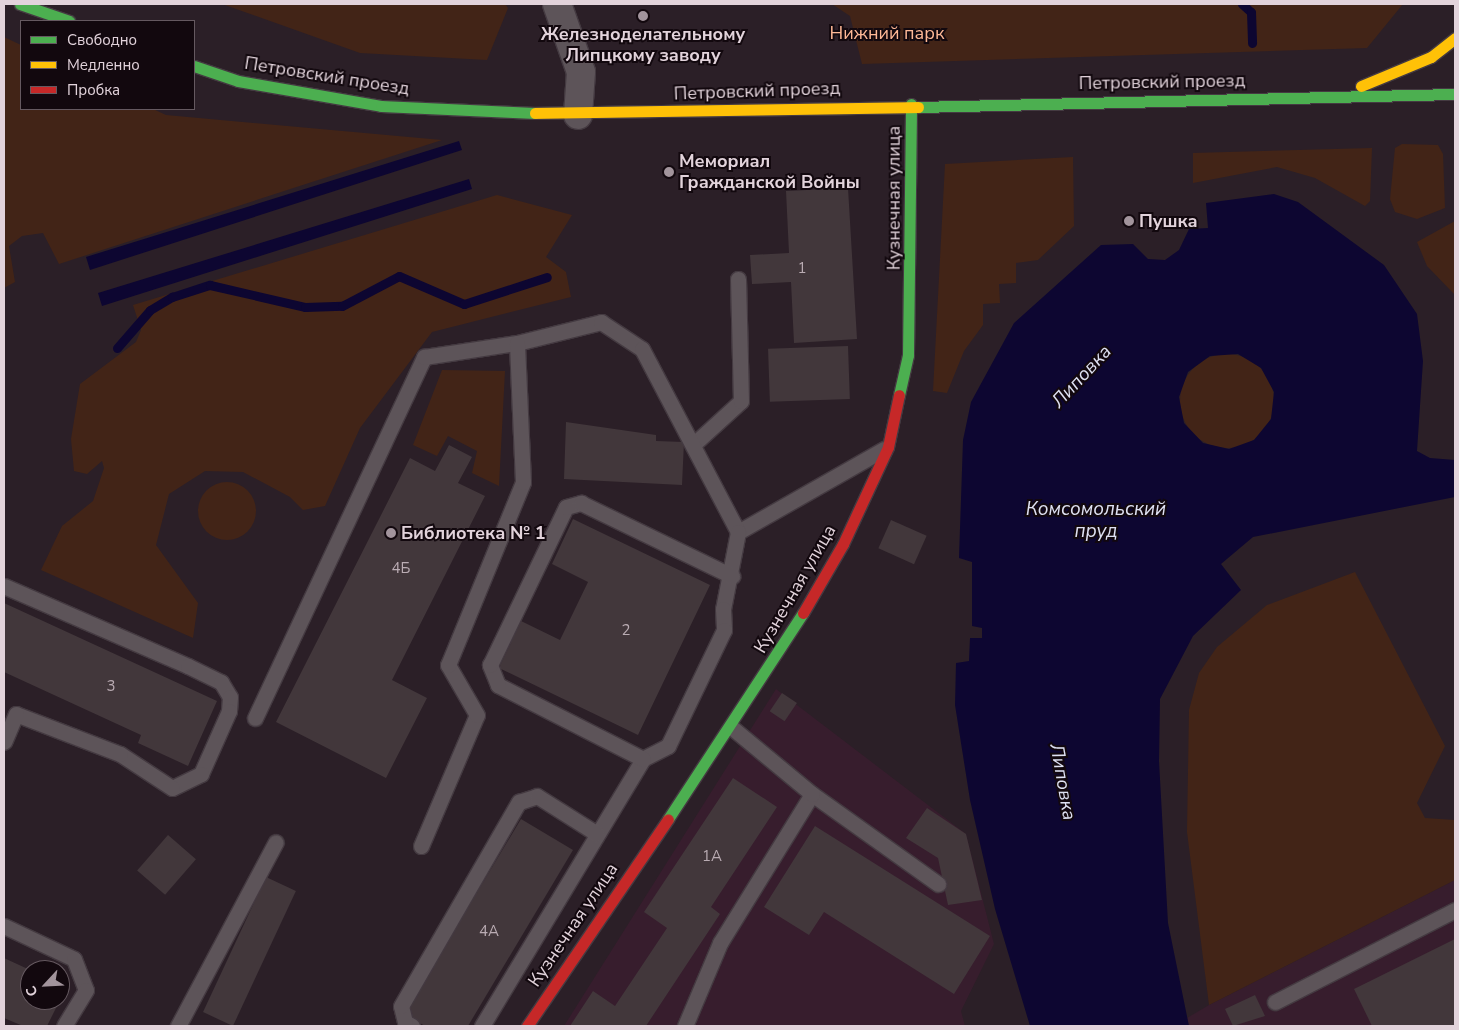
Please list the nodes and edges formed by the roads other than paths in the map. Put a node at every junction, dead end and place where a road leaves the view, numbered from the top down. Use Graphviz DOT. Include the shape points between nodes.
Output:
graph roads {
  1 [pos="20,4"];
  2 [pos="557,4"];
  3 [pos="66,20"];
  4 [pos="1455,38"];
  5 [pos="195,66"];
  6 [pos="1455,94"];
  7 [pos="1326,96"];
  8 [pos="911,104"];
  9 [pos="578,114"];
  10 [pos="738,280"];
  11 [pos="516,343"];
  12 [pos="695,443"];
  13 [pos="888,448"];
  14 [pos="738,532"];
  15 [pos="732,576"];
  16 [pos="4,586"];
  17 [pos="255,718"];
  18 [pos="731,727"];
  19 [pos="4,742"];
  20 [pos="642,759"];
  21 [pos="812,794"];
  22 [pos="598,834"];
  23 [pos="276,842"];
  24 [pos="421,846"];
  25 [pos="938,884"];
  26 [pos="1455,910"];
  27 [pos="4,926"];
  28 [pos="1275,1002"];
  29 [pos="64,1026"];
  30 [pos="178,1026"];
  31 [pos="412,1026"];
  32 [pos="482,1026"];
  33 [pos="527,1026"];
  34 [pos="685,1026"];
  1 -- 3 [label="street"];
  2 -- 9 [label="street" via="581,72"];
  4 -- 7 [label="street, Петровский проезд" via="1431,57 1388,78"];
  5 -- 9 [label="street, Петровский проезд" via="238,82 382,106"];
  6 -- 7 [label="street, Петровский проезд"];
  7 -- 8 [label="street, Петровский проезд"];
  8 -- 9 [label="street, Петровский проезд"];
  8 -- 13 [label="street, Кузнечная улица" via="908,355"];
  10 -- 12 [label="lane" via="741,401"];
  11 -- 12 [label="lane" via="601,322 642,349"];
  11 -- 17 [label="lane" via="424,357"];
  11 -- 24 [label="lane" via="523,482 448,665 477,715"];
  12 -- 14 [label="lane"];
  13 -- 14 [label="lane"];
  13 -- 18 [label="street, Кузнечная улица" via="843,544"];
  14 -- 15 [label="lane"];
  15 -- 20 [label="lane" via="723,609 724,630 668,746"];
  15 -- 20 [label="lane" via="582,503 566,507 490,665 498,684"];
  16 -- 19 [label="lane" via="221,682 230,697 229,711 201,774 172,788 120,754 16,714"];
  18 -- 21 [label="lane"];
  18 -- 33 [label="street, Кузнечная улица"];
  20 -- 22 [label="lane"];
  21 -- 25 [label="lane"];
  21 -- 34 [label="lane" via="720,943"];
  22 -- 31 [label="lane" via="537,796 519,802 400,1006 405,1022"];
  22 -- 32 [label="lane"];
  23 -- 30 [label="lane"];
  26 -- 28 [label="lane"];
  27 -- 29 [label="lane" via="74,959 86,990"];
}
